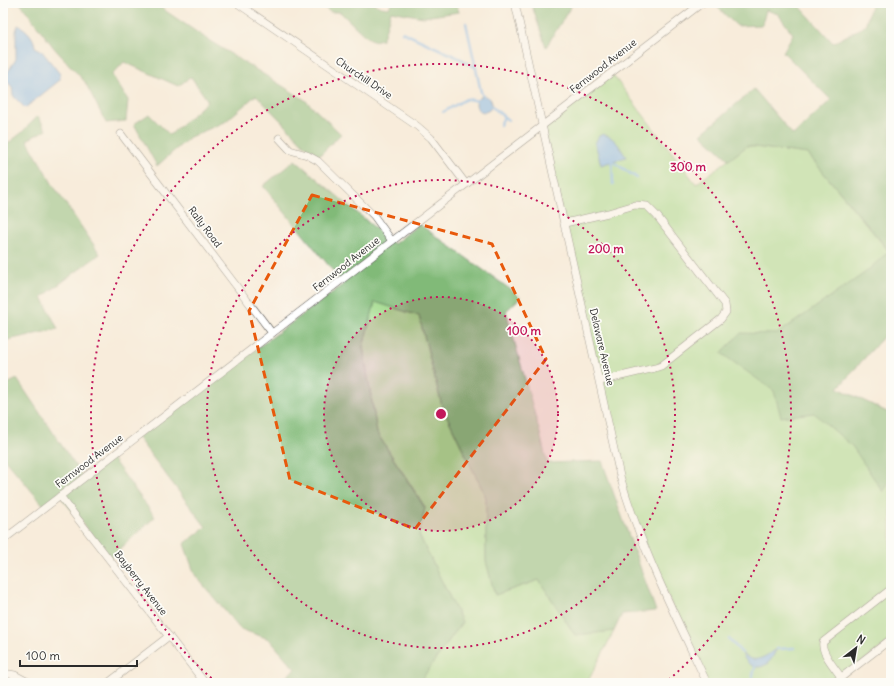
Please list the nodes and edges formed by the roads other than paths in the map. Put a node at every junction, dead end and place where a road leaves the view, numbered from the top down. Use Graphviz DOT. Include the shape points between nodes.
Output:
graph roads {
  1 [pos="237,3"];
  2 [pos="515,3"];
  3 [pos="702,3"];
  4 [pos="542,125"];
  5 [pos="121,134"];
  6 [pos="279,138"];
  7 [pos="466,184"];
  8 [pos="565,223"];
  9 [pos="392,241"];
  10 [pos="272,333"];
  11 [pos="600,381"];
  12 [pos="60,496"];
  13 [pos="3,540"];
  14 [pos="891,589"];
  15 [pos="169,636"];
  16 [pos="891,639"];
  17 [pos="3,673"];
  18 [pos="841,677"];
  19 [pos="30,683"];
  20 [pos="108,683"];
  21 [pos="205,683"];
  22 [pos="707,683"];
  23 [pos="834,683"];
  1 -- 7 [label="street, Churchill Drive" via="417,126 431,138"];
  2 -- 4 [label="street, Delaware Avenue"];
  3 -- 4 [label="street, Fernwood Avenue"];
  4 -- 7 [label="street, Fernwood Avenue"];
  4 -- 8 [label="street, Delaware Avenue"];
  5 -- 10 [label="street, Rally Road"];
  6 -- 9 [label="street" via="290,150 307,155 318,162 374,216"];
  7 -- 9 [label="street, Fernwood Avenue"];
  8 -- 11 [label="street, Delaware Avenue"];
  8 -- 11 [label="street" via="634,204 647,206 725,304 726,312 721,319 667,362 655,368"];
  9 -- 10 [label="street, Fernwood Avenue"];
  10 -- 12 [label="street, Fernwood Avenue"];
  11 -- 22 [label="street, Delaware Avenue" via="620,476 632,517"];
  12 -- 13 [label="street, Fernwood Avenue"];
  12 -- 15 [label="street, Bayberry Avenue"];
  14 -- 18 [label="street" via="823,642 824,652"];
  15 -- 20 [label="street"];
  15 -- 21 [label="street, Bayberry Avenue"];
  16 -- 18 [label="street"];
  17 -- 19 [label="street" via="15,675"];
  18 -- 23 [label="street"];
}
